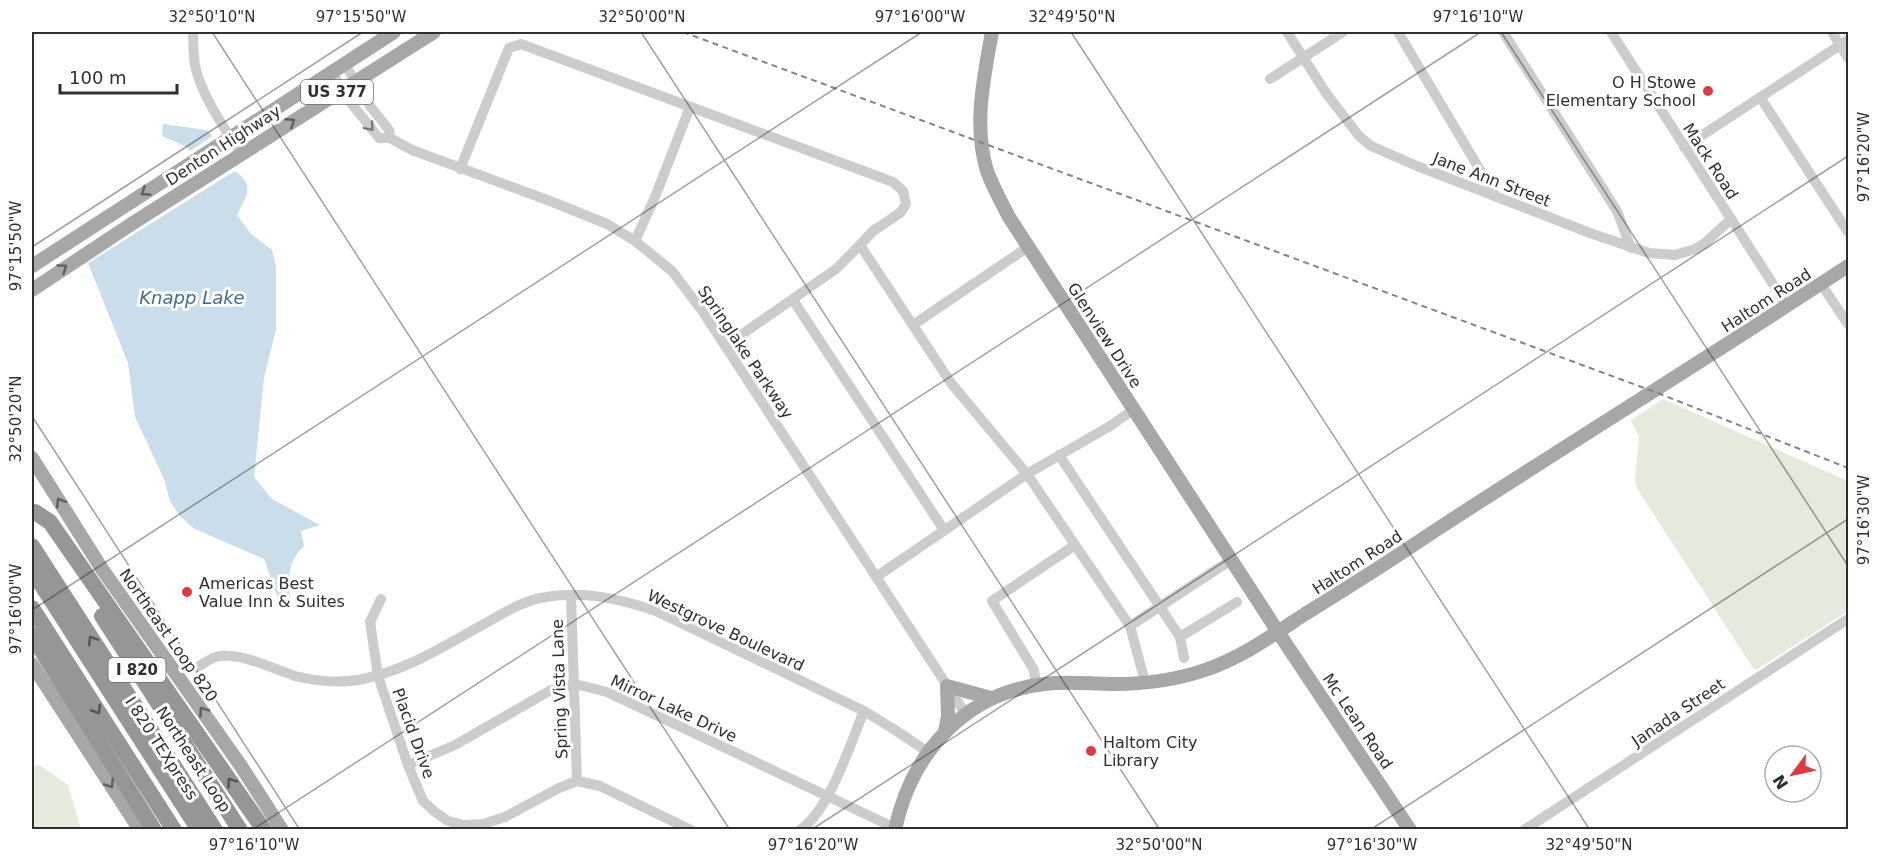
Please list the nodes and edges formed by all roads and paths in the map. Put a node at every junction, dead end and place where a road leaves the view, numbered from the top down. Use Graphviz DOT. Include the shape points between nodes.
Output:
graph roads {
  1 [pos="193,32"];
  2 [pos="394,32"];
  3 [pos="434,32"];
  4 [pos="992,32"];
  5 [pos="1287,32"];
  6 [pos="1343,32"];
  7 [pos="1398,32"];
  8 [pos="1503,32"];
  9 [pos="1611,32"];
  10 [pos="1832,32"];
  11 [pos="1844,42"];
  12 [pos="1303,57"];
  13 [pos="1848,58"];
  14 [pos="344,63"];
  15 [pos="332,72"];
  16 [pos="1270,79"];
  17 [pos="354,81"];
  18 [pos="342,89"];
  19 [pos="1760,97"];
  20 [pos="690,107"];
  21 [pos="230,137"];
  22 [pos="390,138"];
  23 [pos="1684,147"];
  24 [pos="242,154"];
  25 [pos="460,170"];
  26 [pos="1496,196"];
  27 [pos="1731,219"];
  28 [pos="1848,232"];
  29 [pos="635,241"];
  30 [pos="860,245"];
  31 [pos="1028,247"];
  32 [pos="1631,248"];
  33 [pos="32,266"];
  34 [pos="1848,266"];
  35 [pos="1821,284"];
  36 [pos="32,290"];
  37 [pos="793,300"];
  38 [pos="1787,306"];
  39 [pos="1848,324"];
  40 [pos="913,325"];
  41 [pos="725,346"];
  42 [pos="1133,410"];
  43 [pos="1059,455"];
  44 [pos="32,458"];
  45 [pos="1027,474"];
  46 [pos="33,509"];
  47 [pos="944,530"];
  48 [pos="1075,545"];
  49 [pos="32,546"];
  50 [pos="1231,560"];
  51 [pos="32,570"];
  52 [pos="876,577"];
  53 [pos="571,596"];
  54 [pos="381,599"];
  55 [pos="1237,602"];
  56 [pos="1160,606"];
  57 [pos="32,608"];
  58 [pos="1848,619"];
  59 [pos="1130,626"];
  60 [pos="1278,632"];
  61 [pos="32,635"];
  62 [pos="1180,637"];
  63 [pos="1184,658"];
  64 [pos="32,664"];
  65 [pos="196,668"];
  66 [pos="378,676"];
  67 [pos="1145,682"];
  68 [pos="575,684"];
  69 [pos="1036,685"];
  70 [pos="947,686"];
  71 [pos="991,698"];
  72 [pos="864,711"];
  73 [pos="965,713"];
  74 [pos="945,732"];
  75 [pos="928,752"];
  76 [pos="408,765"];
  77 [pos="577,782"];
  78 [pos="828,797"];
  79 [pos="895,829"];
  80 [pos="140,830"];
  81 [pos="154,830"];
  82 [pos="174,830"];
  83 [pos="199,830"];
  84 [pos="215,830"];
  85 [pos="240,830"];
  86 [pos="264,830"];
  87 [pos="282,830"];
  88 [pos="691,830"];
  89 [pos="801,830"];
  90 [pos="1410,830"];
  91 [pos="1524,830"];
  1 -- 21 [label="street" via="196,70"];
  2 -- 14 [label="main road, Denton Highway / US 377"];
  3 -- 17 [label="main road, Denton Highway / US 377"];
  4 -- 31 [label="main road, Glenview Drive" via="982,98 982,143 997,195"];
  5 -- 12 [label="street, Jane Ann Street"];
  6 -- 12 [label="street"];
  7 -- 26 [label="street"];
  8 -- 32 [label="street" via="1617,211"];
  9 -- 23 [label="street, Mack Road"];
  10 -- 11 [label="street"];
  11 -- 13 [label="street"];
  11 -- 19 [label="street"];
  12 -- 16 [label="street"];
  12 -- 26 [label="street, Jane Ann Street" via="1365,142"];
  14 -- 15 [label="main road, Denton Highway / US 377"];
  14 -- 17 [label="street"];
  15 -- 18 [label="street, Springlake Parkway"];
  15 -- 21 [label="main road, Denton Highway / US 377"];
  17 -- 18 [label="main road, Denton Highway / US 377"];
  17 -- 22 [label="street" via="389,130"];
  18 -- 22 [label="street, Springlake Parkway, one-way" via="380,138"];
  24 -- 18 [label="main road, Denton Highway / US 377, one-way"];
  19 -- 23 [label="street"];
  19 -- 28 [label="street"];
  20 -- 25 [label="street" via="521,44 509,48"];
  20 -- 29 [label="street"];
  20 -- 30 [label="street" via="893,182 903,191 906,204"];
  21 -- 24 [label="street"];
  21 -- 33 [label="main road, Denton Highway / US 377, one-way"];
  22 -- 25 [label="street, Springlake Parkway"];
  23 -- 27 [label="street, Mack Road"];
  36 -- 24 [label="main road, Denton Highway / US 377, one-way"];
  25 -- 29 [label="street, Springlake Parkway" via="550,201 606,224"];
  26 -- 32 [label="street, Jane Ann Street"];
  27 -- 32 [label="street, Jane Ann Street" via="1706,243 1685,253 1662,255"];
  27 -- 38 [label="street, Mack Road"];
  29 -- 41 [label="street, Springlake Parkway" via="672,271"];
  30 -- 37 [label="street" via="836,269"];
  30 -- 40 [label="street"];
  31 -- 40 [label="street"];
  31 -- 42 [label="main road, Glenview Drive"];
  34 -- 35 [label="main road, Haltom Road"];
  35 -- 38 [label="main road, Haltom Road"];
  35 -- 39 [label="street"];
  37 -- 41 [label="street"];
  37 -- 47 [label="street"];
  38 -- 60 [label="main road, Haltom Road"];
  40 -- 45 [label="street" via="951,383"];
  41 -- 52 [label="street, Springlake Parkway"];
  42 -- 43 [label="street"];
  42 -- 50 [label="main road, Glenview Drive"];
  43 -- 45 [label="street"];
  43 -- 56 [label="street"];
  87 -- 44 [label="main road, Northeast Loop 820, one-way" via="241,765 102,569"];
  45 -- 47 [label="street"];
  45 -- 48 [label="street"];
  46 -- 85 [label="highway, Northeast Loop / I 820"];
  86 -- 46 [label="highway, one-way" via="50,522"];
  47 -- 52 [label="street"];
  48 -- 59 [label="street"];
  48 -- 69 [label="street" via="992,601 1034,670"];
  84 -- 49 [label="highway, I 820 TEXpress, one-way"];
  50 -- 56 [label="street"];
  50 -- 60 [label="main road, Glenview Drive"];
  51 -- 83 [label="highway, I 820 TEXpress"];
  52 -- 70 [label="street, Springlake Parkway"];
  53 -- 66 [label="street, Westgrove Boulevard" via="539,598 510,610 412,663"];
  53 -- 68 [label="street, Spring Vista Lane"];
  53 -- 72 [label="street, Westgrove Boulevard" via="622,599 656,611"];
  54 -- 66 [label="street, Placid Drive" via="370,622"];
  55 -- 62 [label="street"];
  56 -- 59 [label="street"];
  56 -- 62 [label="street"];
  57 -- 82 [label="highway, I 820, one-way"];
  58 -- 91 [label="street, Janada Street"];
  59 -- 67 [label="street"];
  60 -- 67 [label="main road, Haltom Road" via="1205,670"];
  60 -- 90 [label="main road, Mc Lean Road"];
  61 -- 81 [label="highway"];
  62 -- 63 [label="street"];
  64 -- 80 [label="main road, one-way"];
  65 -- 66 [label="street, Westgrove Boulevard" via="216,657 234,657 315,680"];
  66 -- 76 [label="street, Placid Drive"];
  67 -- 69 [label="main road, Haltom Road"];
  68 -- 76 [label="street" via="551,690 455,745"];
  68 -- 77 [label="street, Spring Vista Lane"];
  68 -- 78 [label="street, Mirror Lake Drive" via="607,692"];
  69 -- 71 [label="main road, Haltom Road"];
  70 -- 71 [label="main road"];
  70 -- 73 [label="street, Springlake Parkway"];
  70 -- 74 [label="main road"];
  71 -- 73 [label="main road, Haltom Road"];
  72 -- 75 [label="street, Westgrove Boulevard"];
  72 -- 78 [label="street"];
  73 -- 74 [label="main road, Haltom Road"];
  74 -- 75 [label="main road, Haltom Road"];
  75 -- 79 [label="main road, Haltom Road" via="908,785"];
  76 -- 77 [label="street, Placid Drive" via="423,801 448,821 464,825 505,817"];
  77 -- 88 [label="street" via="600,786"];
  78 -- 79 [label="street, Mirror Lake Drive"];
  78 -- 89 [label="street"];
}
